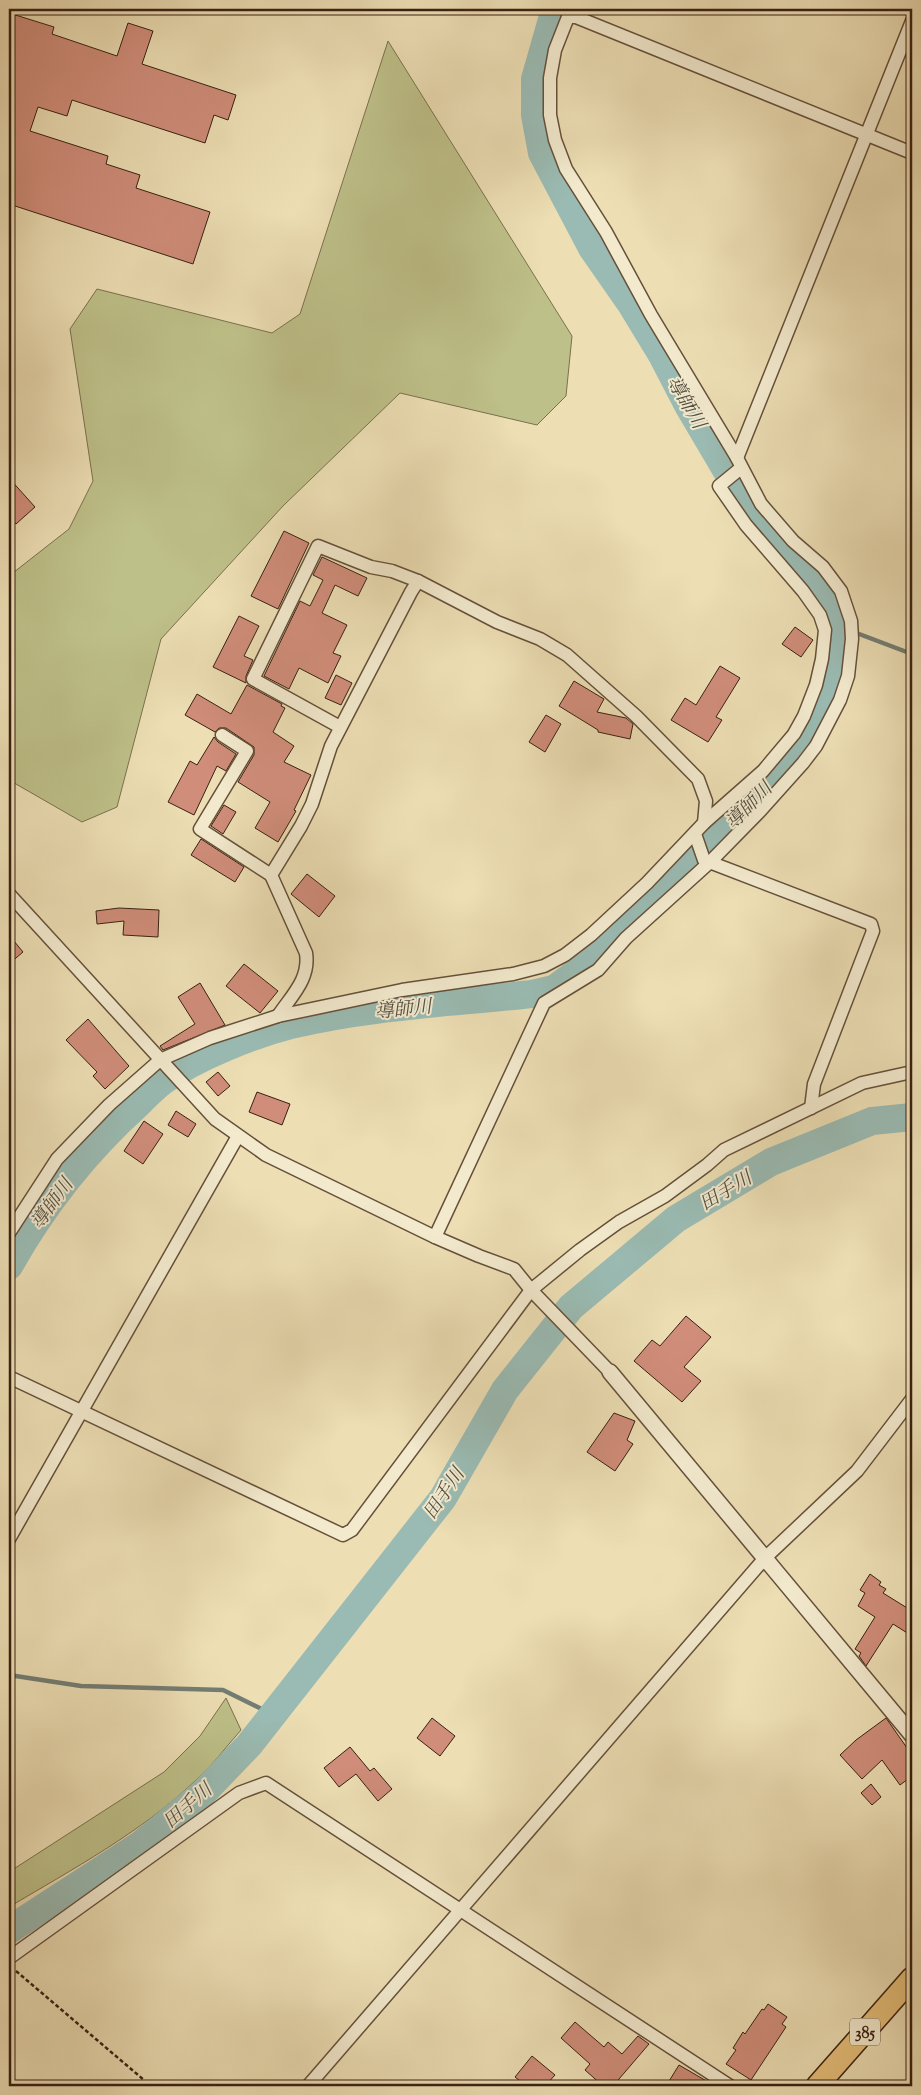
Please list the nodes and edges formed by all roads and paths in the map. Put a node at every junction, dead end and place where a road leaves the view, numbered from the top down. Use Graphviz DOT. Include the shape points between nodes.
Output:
graph roads {
  1 [pos="577,13"];
  2 [pos="912,21"];
  3 [pos="866,135"];
  4 [pos="912,154"];
  5 [pos="739,463"];
  6 [pos="418,581"];
  7 [pos="340,727"];
  8 [pos="222,735"];
  9 [pos="704,822"];
  10 [pos="695,834"];
  11 [pos="707,861"];
  12 [pos="271,875"];
  13 [pos="9,894"];
  14 [pos="278,1016"];
  15 [pos="160,1060"];
  16 [pos="912,1072"];
  17 [pos="811,1108"];
  18 [pos="238,1136"];
  19 [pos="9,1233"];
  20 [pos="435,1236"];
  21 [pos="531,1290"];
  22 [pos="610,1372"];
  23 [pos="9,1377"];
  24 [pos="912,1399"];
  25 [pos="82,1411"];
  26 [pos="9,1539"];
  27 [pos="765,1558"];
  28 [pos="912,1735"];
  29 [pos="460,1911"];
  30 [pos="9,1958"];
  31 [pos="9,1965"];
  32 [pos="912,1978"];
  33 [pos="151,2086"];
  34 [pos="308,2086"];
  35 [pos="730,2086"];
  36 [pos="818,2086"];
  1 -- 3 [label="street"];
  1 -- 5 [label="street" via="568,17 555,50 550,78 550,115 555,140 566,169 606,232"];
  2 -- 3 [label="street"];
  3 -- 4 [label="street"];
  3 -- 5 [label="street"];
  5 -- 9 [label="street" via="719,486 746,525 803,591 820,615 825,630 816,685 794,734 763,771"];
  5 -- 11 [label="street" via="761,504 778,526 823,567 841,591 852,621 852,639 848,676 840,700 816,746 767,804"];
  6 -- 7 [label="street"];
  6 -- 7 [label="street" via="318,546 253,679"];
  6 -- 9 [label="street" via="498,622 540,639 567,655 592,676 698,779 706,801"];
  7 -- 12 [label="street" via="330,746 312,804"];
  8 -- 12 [label="street" via="247,751 200,829"];
  9 -- 10 [label="street"];
  10 -- 11 [label="street"];
  10 -- 14 [label="street" via="591,935 544,966 513,974 402,990"];
  11 -- 17 [label="street" via="871,924 873,931 814,1084"];
  11 -- 20 [label="street" via="626,938 598,970 544,1003"];
  12 -- 14 [label="street" via="306,953 308,966 304,979"];
  13 -- 15 [label="street"];
  14 -- 15 [label="street" via="210,1038"];
  15 -- 18 [label="street" via="215,1119"];
  15 -- 19 [label="street" via="109,1105 57,1159"];
  16 -- 17 [label="street" via="862,1083"];
  17 -- 21 [label="street" via="724,1150 665,1196 580,1250"];
  18 -- 20 [label="street" via="266,1155"];
  18 -- 25 [label="street"];
  20 -- 21 [label="street" via="514,1269"];
  21 -- 22 [label="street"];
  21 -- 25 [label="street" via="352,1530 344,1535"];
  22 -- 27 [label="street"];
  23 -- 25 [label="street"];
  24 -- 27 [label="street" via="857,1470"];
  25 -- 26 [label="street"];
  27 -- 28 [label="street"];
  27 -- 29 [label="street"];
  29 -- 30 [label="street" via="266,1784 239,1793"];
  29 -- 34 [label="street"];
  29 -- 35 [label="street"];
  31 -- 33 [label="path"];
  32 -- 36 [label="highway, 385"];
}
